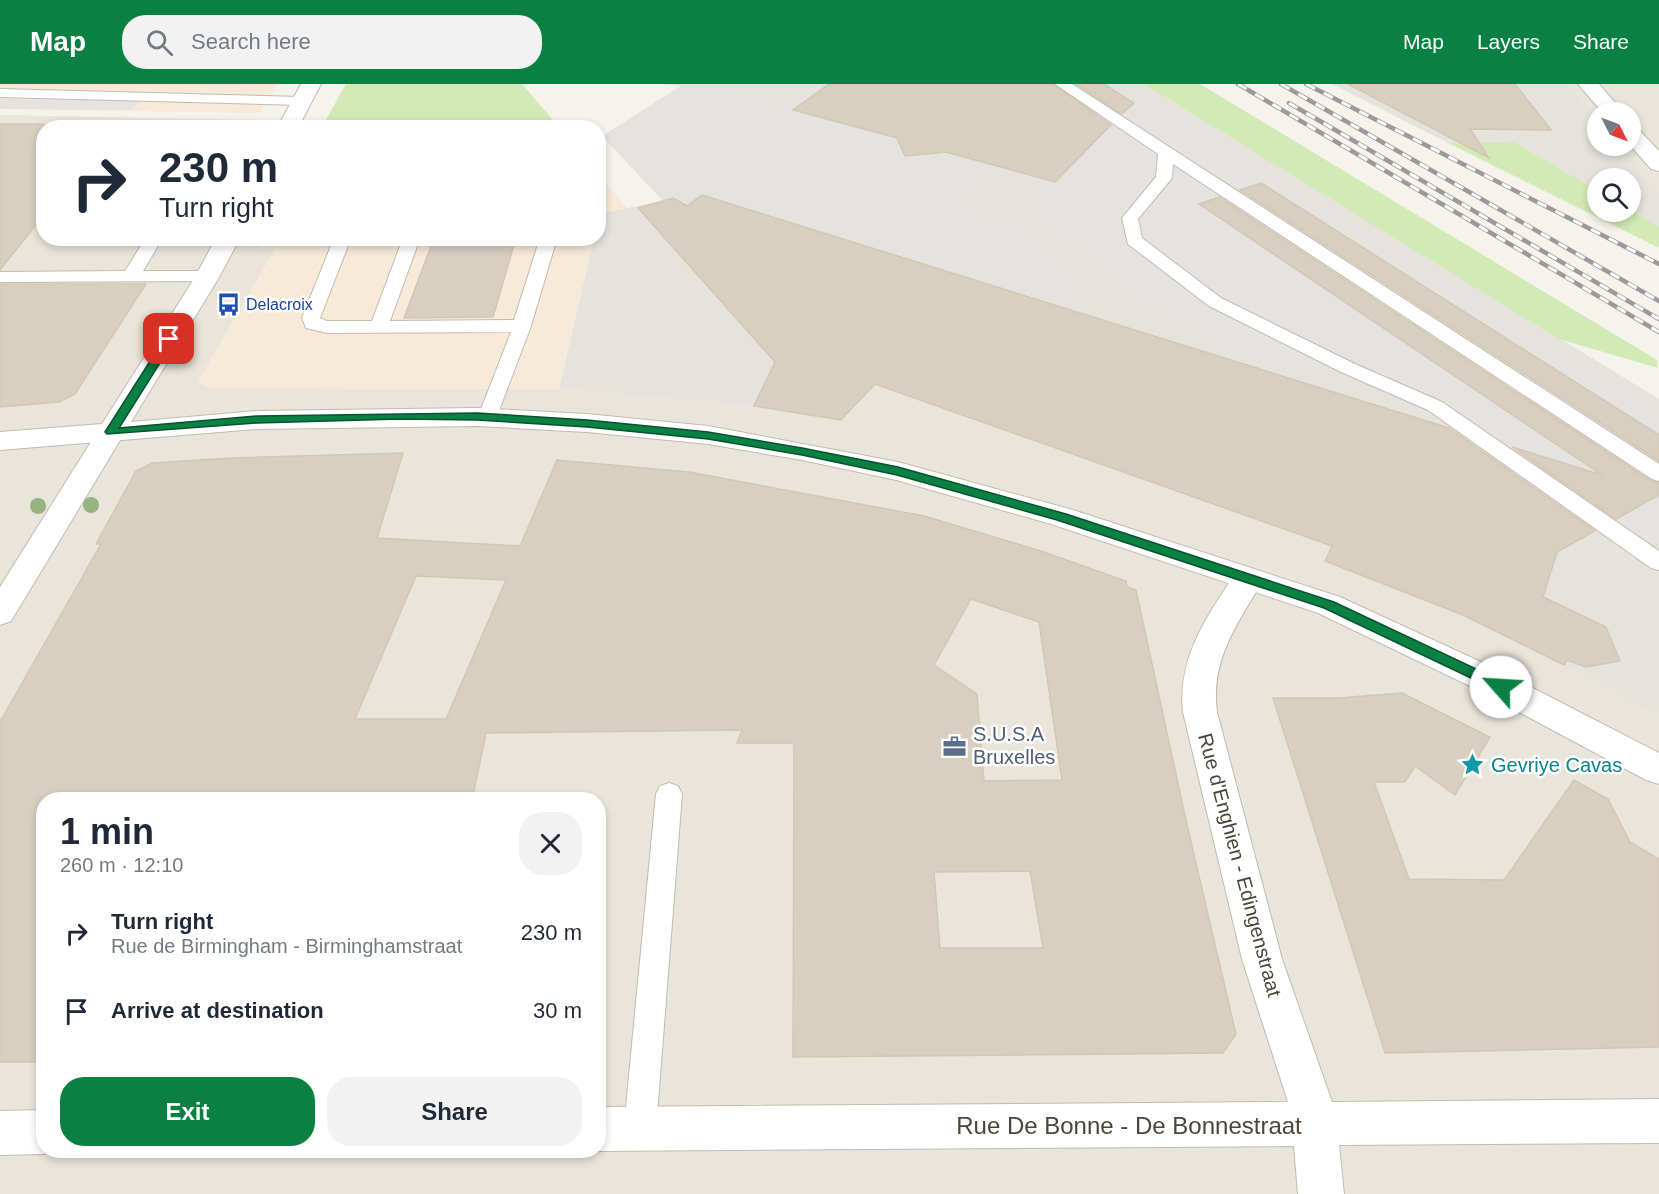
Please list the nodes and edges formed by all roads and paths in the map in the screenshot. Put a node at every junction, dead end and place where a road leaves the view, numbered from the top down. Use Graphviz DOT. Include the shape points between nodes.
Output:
graph roads {
  1 [pos="172,84"];
  2 [pos="1062,84"];
  3 [pos="1588,84"];
  4 [pos="0,93"];
  5 [pos="306,93"];
  6 [pos="192,99"];
  7 [pos="1604,102"];
  8 [pos="291,120"];
  9 [pos="1641,144"];
  10 [pos="1166,153"];
  11 [pos="1659,164"];
  12 [pos="149,246"];
  13 [pos="224,246"];
  14 [pos="340,246"];
  15 [pos="409,246"];
  16 [pos="547,246"];
  17 [pos="131,276"];
  18 [pos="208,276"];
  19 [pos="0,277"];
  20 [pos="522,326"];
  21 [pos="379,327"];
  22 [pos="488,417"];
  23 [pos="111,432"];
  24 [pos="0,441"];
  25 [pos="1659,474"];
  26 [pos="1659,562"];
  27 [pos="1248,579"];
  28 [pos="0,613"];
  29 [pos="1659,770"];
  30 [pos="669,794"];
  31 [pos="1659,1121"];
  32 [pos="1314,1123"];
  33 [pos="619,1129"];
  34 [pos="36,1132"];
  35 [pos="0,1133"];
  36 [pos="1321,1194"];
  1 -- 6 [label="lane"];
  2 -- 10 [label="lane"];
  3 -- 7 [label="street"];
  4 -- 6 [label="lane"];
  5 -- 6 [label="lane"];
  5 -- 8 [label="street"];
  9 -- 11 [label="street"];
  10 -- 25 [label="lane"];
  10 -- 26 [label="lane" via="1164,178 1130,218 1134,240 1215,302 1435,406"];
  12 -- 17 [label="lane"];
  13 -- 18 [label="street"];
  14 -- 21 [label="lane" via="311,318 313,324"];
  15 -- 21 [label="lane"];
  16 -- 20 [label="lane"];
  17 -- 18 [label="lane"];
  17 -- 19 [label="lane"];
  18 -- 23 [label="street"];
  20 -- 21 [label="lane"];
  20 -- 22 [label="lane"];
  22 -- 23 [label="street" via="257,420"];
  22 -- 27 [label="street" via="708,435 898,471 1062,517"];
  23 -- 24 [label="street"];
  23 -- 28 [label="street"];
  27 -- 29 [label="street" via="1354,616 1482,677"];
  27 -- 32 [label="street, Rue d'Enghien - Edingenstraat" via="1200,667 1200,712 1262,959"];
  30 -- 33 [label="lane"];
  31 -- 32 [label="street, Rue De Bonne - De Bonnestraat"];
  32 -- 33 [label="street, Rue De Bonne - De Bonnestraat"];
  32 -- 36 [label="street, Rue d'Enghien - Edingenstraat"];
  34 -- 35 [label="street"];
}
